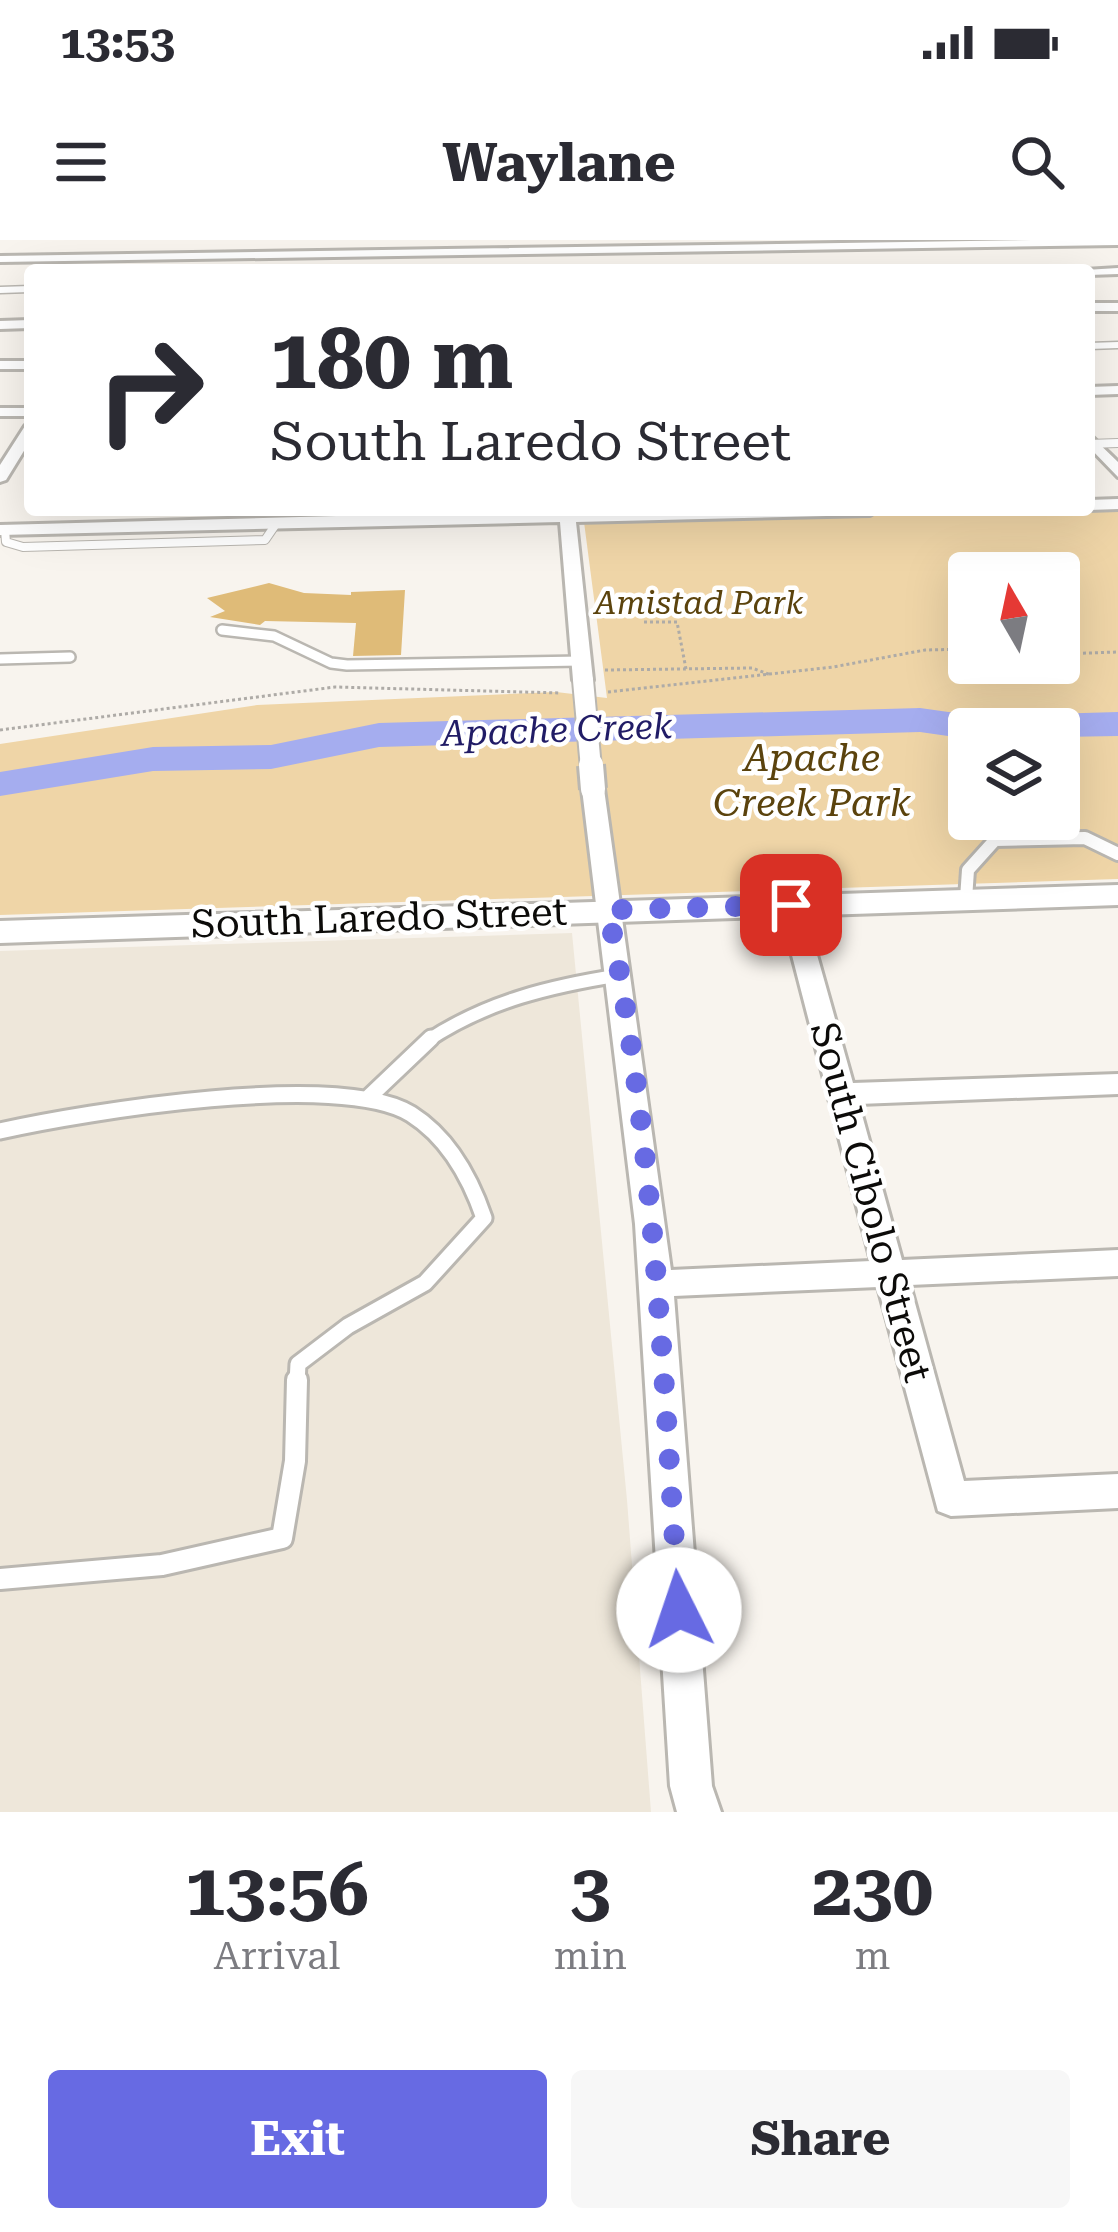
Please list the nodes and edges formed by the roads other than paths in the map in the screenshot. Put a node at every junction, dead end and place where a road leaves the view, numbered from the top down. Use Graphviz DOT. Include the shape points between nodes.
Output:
graph roads {
  1 [pos="146,240"];
  2 [pos="1116,242"];
  3 [pos="928,243"];
  4 [pos="736,244"];
  5 [pos="537,246"];
  6 [pos="340,247"];
  7 [pos="136,257"];
  8 [pos="941,258"];
  9 [pos="0,259"];
  10 [pos="132,264"];
  11 [pos="24,438"];
  12 [pos="1095,447"];
  13 [pos="2,470"];
  14 [pos="1118,472"];
  15 [pos="470,516"];
  16 [pos="568,516"];
  17 [pos="273,520"];
  18 [pos="3,530"];
  19 [pos="222,630"];
  20 [pos="70,657"];
  21 [pos="0,659"];
  22 [pos="591,676"];
  23 [pos="1118,854"];
  24 [pos="1118,895"];
  25 [pos="967,899"];
  26 [pos="791,905"];
  27 [pos="608,910"];
  28 [pos="0,932"];
  29 [pos="621,975"];
  30 [pos="1118,1084"];
  31 [pos="842,1094"];
  32 [pos="369,1096"];
  33 [pos="0,1131"];
  34 [pos="1118,1263"];
  35 [pos="890,1273"];
  36 [pos="657,1284"];
  37 [pos="1118,1491"];
  38 [pos="0,1579"];
  39 [pos="695,1799"];
  1 -- 7 [label="street"];
  2 -- 3 [label="street"];
  3 -- 4 [label="street"];
  3 -- 8 [label="street"];
  4 -- 5 [label="street"];
  5 -- 6 [label="street"];
  6 -- 7 [label="street"];
  7 -- 9 [label="street"];
  7 -- 10 [label="street"];
  11 -- 13 [label="street"];
  12 -- 14 [label="street"];
  15 -- 17 [label="street"];
  16 -- 22 [label="street"];
  17 -- 18 [label="street"];
  19 -- 22 [label="lane" via="274,636 347,665"];
  20 -- 21 [label="lane"];
  22 -- 27 [label="street, bridge" via="593,788"];
  23 -- 25 [label="lane" via="1085,838 995,840 968,870"];
  24 -- 25 [label="main road, South Laredo Street"];
  25 -- 26 [label="main road, South Laredo Street"];
  26 -- 27 [label="main road, South Laredo Street"];
  26 -- 31 [label="street, South Cibolo Street"];
  27 -- 28 [label="main road, South Laredo Street"];
  27 -- 29 [label="street"];
  29 -- 32 [label="lane" via="542,987 468,1014 416,1045"];
  29 -- 36 [label="street"];
  30 -- 31 [label="street"];
  31 -- 35 [label="street, South Cibolo Street"];
  32 -- 33 [label="lane" via="286,1095"];
  32 -- 38 [label="lane" via="452,1147 484,1218 424,1283 298,1364 282,1538 162,1565"];
  34 -- 35 [label="street"];
  35 -- 36 [label="street"];
  35 -- 37 [label="street, South Cibolo Street" via="951,1499"];
  36 -- 39 [label="street"];
}
